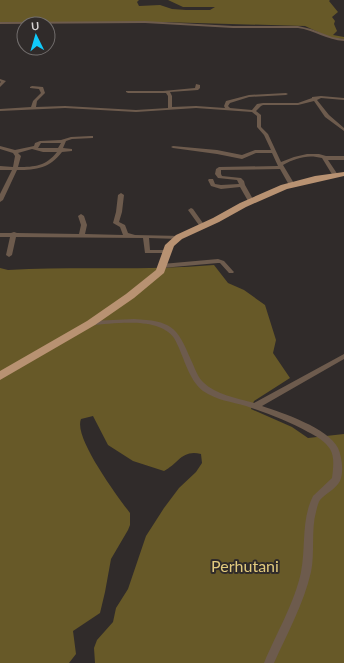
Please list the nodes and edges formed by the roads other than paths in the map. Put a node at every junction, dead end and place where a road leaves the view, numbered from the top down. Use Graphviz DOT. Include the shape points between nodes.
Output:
graph roads {
  1 [pos="0,23"];
  2 [pos="344,40"];
  3 [pos="0,80"];
  4 [pos="0,86"];
  5 [pos="198,86"];
  6 [pos="32,87"];
  7 [pos="164,91"];
  8 [pos="128,92"];
  9 [pos="286,94"];
  10 [pos="314,98"];
  11 [pos="344,99"];
  12 [pos="33,108"];
  13 [pos="170,108"];
  14 [pos="228,109"];
  15 [pos="0,110"];
  16 [pos="253,111"];
  17 [pos="344,130"];
  18 [pos="91,137"];
  19 [pos="64,141"];
  20 [pos="0,147"];
  21 [pos="173,147"];
  22 [pos="32,148"];
  23 [pos="59,150"];
  24 [pos="70,150"];
  25 [pos="274,151"];
  26 [pos="15,152"];
  27 [pos="222,153"];
  28 [pos="324,157"];
  29 [pos="344,158"];
  30 [pos="281,166"];
  31 [pos="0,168"];
  32 [pos="15,168"];
  33 [pos="228,168"];
  34 [pos="341,175"];
  35 [pos="211,180"];
  36 [pos="242,185"];
  37 [pos="292,185"];
  38 [pos="121,195"];
  39 [pos="0,200"];
  40 [pos="251,201"];
  41 [pos="191,210"];
  42 [pos="81,216"];
  43 [pos="203,227"];
  44 [pos="0,234"];
  45 [pos="14,234"];
  46 [pos="82,236"];
  47 [pos="179,236"];
  48 [pos="133,237"];
  49 [pos="146,237"];
  50 [pos="166,252"];
  51 [pos="9,255"];
  52 [pos="162,266"];
  53 [pos="231,272"];
  54 [pos="91,323"];
  55 [pos="344,356"];
  56 [pos="0,376"];
  57 [pos="255,406"];
  58 [pos="269,663"];
  1 -- 2 [label="street" via="145,22 298,26 331,39"];
  3 -- 4 [label="street" via="4,81"];
  5 -- 7 [label="street" via="196,89"];
  6 -- 12 [label="street" via="41,88 43,93 35,101"];
  7 -- 8 [label="street"];
  7 -- 13 [label="street" via="170,94"];
  9 -- 14 [label="street" via="263,93 249,96 226,104"];
  10 -- 11 [label="street"];
  10 -- 16 [label="street" via="298,104 263,104"];
  10 -- 17 [label="street" via="326,116"];
  12 -- 13 [label="street" via="136,111"];
  12 -- 15 [label="street"];
  13 -- 14 [label="street"];
  14 -- 16 [label="street"];
  16 -- 25 [label="street" via="258,115 259,126"];
  18 -- 19 [label="street"];
  19 -- 22 [label="street" via="40,142 36,148"];
  19 -- 23 [label="street"];
  20 -- 26 [label="street"];
  21 -- 27 [label="street"];
  22 -- 23 [label="street"];
  22 -- 26 [label="street"];
  23 -- 24 [label="street"];
  23 -- 32 [label="street" via="44,167"];
  25 -- 27 [label="street" via="255,152 242,157"];
  25 -- 30 [label="street"];
  26 -- 32 [label="street" via="18,156"];
  27 -- 33 [label="street"];
  28 -- 29 [label="street"];
  28 -- 30 [label="street" via="296,157"];
  28 -- 34 [label="street"];
  30 -- 33 [label="street"];
  30 -- 37 [label="street"];
  31 -- 32 [label="street"];
  32 -- 39 [label="street"];
  33 -- 36 [label="street" via="219,169 219,176 239,179"];
  34 -- 37 [label="highway"];
  35 -- 36 [label="street" via="213,185 218,187"];
  36 -- 40 [label="street"];
  37 -- 40 [label="highway"];
  38 -- 48 [label="street" via="116,223 123,226 126,234"];
  40 -- 43 [label="highway"];
  41 -- 43 [label="street"];
  42 -- 46 [label="street" via="84,223"];
  43 -- 47 [label="highway"];
  44 -- 45 [label="street"];
  45 -- 46 [label="street"];
  45 -- 51 [label="street"];
  46 -- 48 [label="street"];
  47 -- 49 [label="street"];
  47 -- 50 [label="highway"];
  48 -- 49 [label="street"];
  49 -- 50 [label="street" via="146,252"];
  50 -- 52 [label="highway"];
  52 -- 53 [label="street" via="218,261"];
  52 -- 54 [label="highway" via="130,296"];
  54 -- 56 [label="highway"];
  54 -- 57 [label="street" via="149,322 166,327 173,333 199,383 214,394"];
  55 -- 57 [label="street"];
  57 -- 58 [label="street" via="322,436 331,444 337,457 336,480 316,499 311,514 306,572 302,586"];
}
